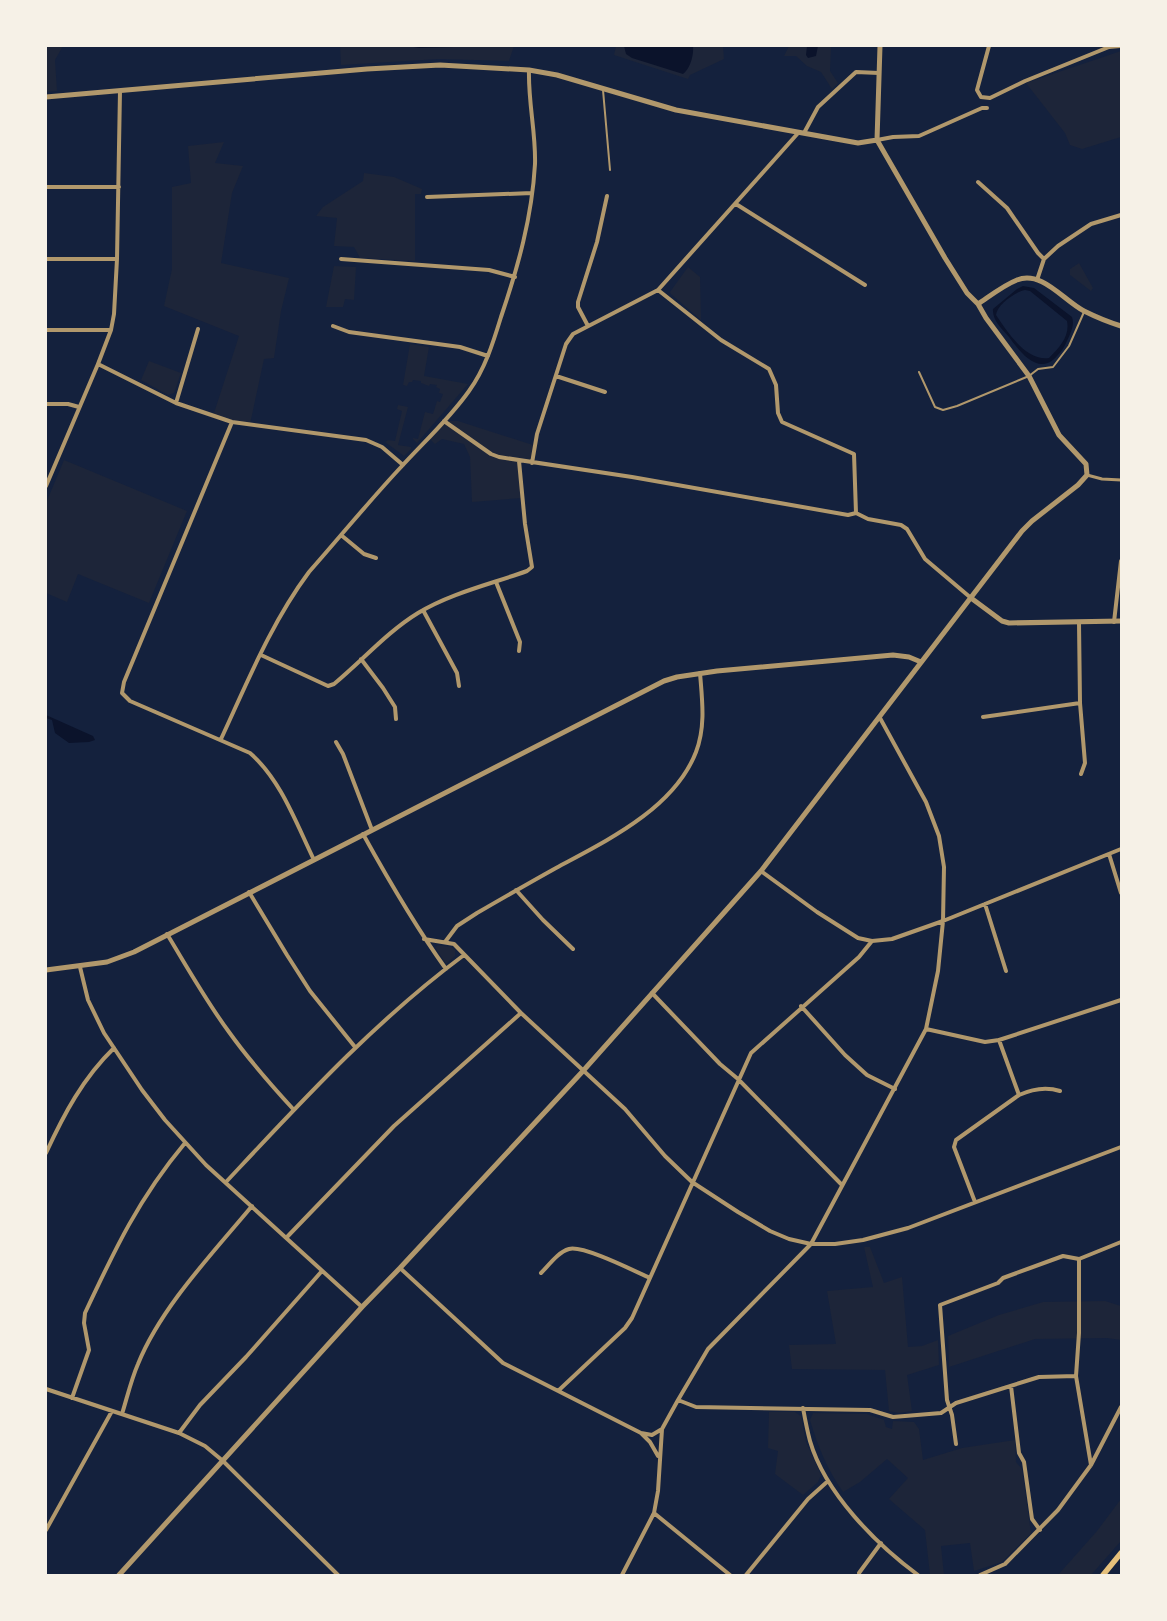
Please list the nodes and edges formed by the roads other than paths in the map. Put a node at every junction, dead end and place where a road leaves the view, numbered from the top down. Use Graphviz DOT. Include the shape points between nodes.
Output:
graph roads {
  1 [pos="880,46"];
  2 [pos="989,46"];
  3 [pos="1120,46"];
  4 [pos="529,70"];
  5 [pos="879,73"];
  6 [pos="603,89"];
  7 [pos="120,91"];
  8 [pos="46,97"];
  9 [pos="987,108"];
  10 [pos="802,133"];
  11 [pos="877,140"];
  12 [pos="610,170"];
  13 [pos="978,182"];
  14 [pos="46,187"];
  15 [pos="119,187"];
  16 [pos="532,193"];
  17 [pos="607,196"];
  18 [pos="427,197"];
  19 [pos="736,204"];
  20 [pos="1121,215"];
  21 [pos="46,259"];
  22 [pos="117,259"];
  23 [pos="342,259"];
  24 [pos="1044,259"];
  25 [pos="515,277"];
  26 [pos="1037,280"];
  27 [pos="865,285"];
  28 [pos="658,290"];
  29 [pos="978,304"];
  30 [pos="1084,311"];
  31 [pos="334,326"];
  32 [pos="588,326"];
  33 [pos="1121,326"];
  34 [pos="198,329"];
  35 [pos="46,330"];
  36 [pos="110,330"];
  37 [pos="488,356"];
  38 [pos="98,364"];
  39 [pos="919,372"];
  40 [pos="556,376"];
  41 [pos="1029,376"];
  42 [pos="605,392"];
  43 [pos="176,403"];
  44 [pos="46,404"];
  45 [pos="79,407"];
  46 [pos="444,421"];
  47 [pos="232,422"];
  48 [pos="519,461"];
  49 [pos="532,463"];
  50 [pos="403,465"];
  51 [pos="1087,475"];
  52 [pos="1121,480"];
  53 [pos="47,483"];
  54 [pos="856,513"];
  55 [pos="341,535"];
  56 [pos="376,558"];
  57 [pos="1121,561"];
  58 [pos="496,582"];
  59 [pos="971,598"];
  60 [pos="423,610"];
  61 [pos="1121,621"];
  62 [pos="1114,622"];
  63 [pos="1079,623"];
  64 [pos="519,651"];
  65 [pos="261,655"];
  66 [pos="361,659"];
  67 [pos="921,662"];
  68 [pos="700,673"];
  69 [pos="459,686"];
  70 [pos="1080,703"];
  71 [pos="983,717"];
  72 [pos="880,718"];
  73 [pos="396,719"];
  74 [pos="221,739"];
  75 [pos="336,742"];
  76 [pos="1081,774"];
  77 [pos="372,830"];
  78 [pos="363,834"];
  79 [pos="1121,849"];
  80 [pos="1109,854"];
  81 [pos="314,860"];
  82 [pos="761,871"];
  83 [pos="516,890"];
  84 [pos="249,892"];
  85 [pos="1121,893"];
  86 [pos="985,904"];
  87 [pos="943,921"];
  88 [pos="167,934"];
  89 [pos="424,939"];
  90 [pos="872,941"];
  91 [pos="445,942"];
  92 [pos="573,948"];
  93 [pos="464,955"];
  94 [pos="80,967"];
  95 [pos="446,969"];
  96 [pos="46,970"];
  97 [pos="1006,971"];
  98 [pos="652,993"];
  99 [pos="1121,1000"];
  100 [pos="801,1006"];
  101 [pos="521,1013"];
  102 [pos="926,1029"];
  103 [pos="999,1040"];
  104 [pos="355,1047"];
  105 [pos="114,1048"];
  106 [pos="583,1070"];
  107 [pos="738,1079"];
  108 [pos="895,1089"];
  109 [pos="1060,1091"];
  110 [pos="1018,1095"];
  111 [pos="294,1110"];
  112 [pos="185,1143"];
  113 [pos="1121,1147"];
  114 [pos="46,1153"];
  115 [pos="226,1182"];
  116 [pos="692,1182"];
  117 [pos="842,1185"];
  118 [pos="975,1202"];
  119 [pos="252,1206"];
  120 [pos="287,1237"];
  121 [pos="1121,1242"];
  122 [pos="811,1244"];
  123 [pos="1079,1259"];
  124 [pos="400,1268"];
  125 [pos="322,1271"];
  126 [pos="541,1273"];
  127 [pos="650,1278"];
  128 [pos="362,1307"];
  129 [pos="1076,1376"];
  130 [pos="1011,1386"];
  131 [pos="46,1389"];
  132 [pos="558,1391"];
  133 [pos="72,1398"];
  134 [pos="678,1400"];
  135 [pos="1121,1407"];
  136 [pos="803,1408"];
  137 [pos="949,1408"];
  138 [pos="112,1411"];
  139 [pos="122,1414"];
  140 [pos="662,1429"];
  141 [pos="179,1433"];
  142 [pos="641,1433"];
  143 [pos="956,1444"];
  144 [pos="659,1458"];
  145 [pos="223,1461"];
  146 [pos="1091,1465"];
  147 [pos="828,1481"];
  148 [pos="654,1513"];
  149 [pos="46,1530"];
  150 [pos="1040,1530"];
  151 [pos="881,1543"];
  152 [pos="1121,1553"];
  153 [pos="859,1573"];
  154 [pos="119,1575"];
  155 [pos="338,1575"];
  156 [pos="622,1575"];
  157 [pos="730,1575"];
  158 [pos="746,1575"];
  159 [pos="918,1575"];
  160 [pos="980,1575"];
  161 [pos="1103,1575"];
  1 -- 5 [label="street"];
  2 -- 3 [label="street" via="977,90 981,97 990,98 1109,47"];
  4 -- 6 [label="street" via="557,75"];
  4 -- 7 [label="street" via="440,65 400,67"];
  4 -- 16 [label="street" via="528,86 535,162"];
  5 -- 10 [label="street" via="856,72 818,107"];
  5 -- 11 [label="street"];
  6 -- 10 [label="street" via="676,110"];
  6 -- 12 [label="lane"];
  7 -- 8 [label="street"];
  7 -- 15 [label="street"];
  9 -- 11 [label="street" via="919,136"];
  10 -- 11 [label="street" via="858,143"];
  10 -- 19 [label="street"];
  11 -- 29 [label="street" via="945,258 967,293"];
  13 -- 24 [label="street" via="1007,208"];
  14 -- 15 [label="street"];
  15 -- 22 [label="street"];
  16 -- 18 [label="street"];
  16 -- 25 [label="street" via="525,239"];
  17 -- 32 [label="street" via="597,242 578,302"];
  19 -- 27 [label="street"];
  19 -- 28 [label="street"];
  20 -- 24 [label="street" via="1079,230"];
  21 -- 22 [label="street"];
  22 -- 36 [label="street" via="114,314"];
  23 -- 25 [label="street" via="489,270"];
  24 -- 26 [label="street"];
  25 -- 37 [label="street"];
  26 -- 29 [label="street" via="1018,280"];
  26 -- 30 [label="street"];
  28 -- 32 [label="street"];
  28 -- 54 [label="street" via="721,340 769,369 776,385 778,413 782,422 854,454"];
  29 -- 41 [label="street"];
  30 -- 33 [label="street"];
  30 -- 41 [label="lane" via="1065,353 1053,367 1038,369"];
  31 -- 37 [label="street" via="349,332 460,347"];
  32 -- 40 [label="street" via="573,334 566,344"];
  34 -- 43 [label="street"];
  35 -- 36 [label="street"];
  36 -- 38 [label="street"];
  37 -- 46 [label="street" via="469,391"];
  38 -- 43 [label="street"];
  38 -- 45 [label="street"];
  39 -- 41 [label="lane" via="935,407 943,410"];
  40 -- 42 [label="street"];
  40 -- 49 [label="street" via="537,434"];
  41 -- 51 [label="street" via="1059,435 1086,464"];
  43 -- 47 [label="street"];
  44 -- 45 [label="street"];
  45 -- 53 [label="street"];
  46 -- 48 [label="street" via="491,454"];
  46 -- 50 [label="street"];
  47 -- 50 [label="street" via="366,440 382,447"];
  47 -- 74 [label="street" via="124,682 122,693 130,701"];
  48 -- 49 [label="street"];
  48 -- 58 [label="street" via="532,567"];
  49 -- 54 [label="street" via="632,477 848,515"];
  50 -- 55 [label="street"];
  51 -- 52 [label="street"];
  51 -- 59 [label="street" via="1022,532"];
  54 -- 59 [label="street" via="868,519 901,525 907,529 924,559"];
  55 -- 56 [label="street" via="364,554"];
  55 -- 65 [label="street" via="297,588"];
  57 -- 62 [label="street"];
  58 -- 60 [label="street"];
  58 -- 64 [label="street" via="520,642"];
  59 -- 63 [label="street" via="1002,622"];
  59 -- 67 [label="street"];
  60 -- 66 [label="street"];
  60 -- 69 [label="street" via="457,673"];
  61 -- 62 [label="street"];
  62 -- 63 [label="street"];
  63 -- 70 [label="street"];
  65 -- 66 [label="street" via="328,686 334,684"];
  65 -- 74 [label="street"];
  66 -- 73 [label="street" via="395,707"];
  67 -- 68 [label="street" via="893,655"];
  67 -- 72 [label="street"];
  68 -- 77 [label="street" via="658,684"];
  68 -- 83 [label="street" via="703,706 701,731 696,751 672,788 650,810 610,838"];
  70 -- 71 [label="street"];
  70 -- 76 [label="street" via="1085,763"];
  72 -- 82 [label="street"];
  72 -- 87 [label="street" via="926,802 939,836 944,867"];
  74 -- 81 [label="street" via="250,753 272,776"];
  75 -- 77 [label="street" via="344,754"];
  77 -- 78 [label="street"];
  78 -- 81 [label="street"];
  78 -- 89 [label="street"];
  79 -- 80 [label="street"];
  80 -- 85 [label="street"];
  80 -- 86 [label="street"];
  81 -- 84 [label="street"];
  82 -- 90 [label="street" via="858,938"];
  82 -- 98 [label="street"];
  83 -- 91 [label="street" via="457,926"];
  83 -- 92 [label="street"];
  84 -- 88 [label="street"];
  84 -- 104 [label="street" via="310,991"];
  86 -- 87 [label="street"];
  86 -- 97 [label="street"];
  87 -- 90 [label="street" via="892,939"];
  87 -- 102 [label="street" via="938,971"];
  88 -- 94 [label="street" via="134,952 107,962"];
  88 -- 111 [label="street" via="229,1033"];
  89 -- 91 [label="street"];
  89 -- 95 [label="street"];
  90 -- 100 [label="street" via="859,957"];
  91 -- 93 [label="street" via="454,944"];
  93 -- 95 [label="street"];
  93 -- 101 [label="street"];
  94 -- 96 [label="street"];
  94 -- 105 [label="street" via="88,1000"];
  95 -- 104 [label="street"];
  98 -- 106 [label="street"];
  98 -- 107 [label="street" via="720,1064"];
  99 -- 103 [label="street"];
  100 -- 107 [label="street" via="751,1053"];
  100 -- 108 [label="street" via="845,1055 867,1075"];
  101 -- 106 [label="street"];
  101 -- 120 [label="street" via="394,1126"];
  102 -- 103 [label="street" via="985,1042"];
  102 -- 108 [label="street"];
  103 -- 110 [label="street"];
  104 -- 111 [label="street"];
  105 -- 112 [label="street" via="142,1090"];
  105 -- 114 [label="street" via="97,1064 79,1090"];
  106 -- 116 [label="street" via="625,1110 665,1156"];
  106 -- 124 [label="street"];
  107 -- 116 [label="street"];
  107 -- 117 [label="street"];
  108 -- 117 [label="street"];
  109 -- 110 [label="street" via="1049,1087"];
  110 -- 118 [label="street" via="956,1140 954,1146"];
  111 -- 115 [label="street"];
  112 -- 115 [label="street"];
  112 -- 133 [label="street" via="136,1209 85,1313 89,1350"];
  113 -- 118 [label="street"];
  115 -- 119 [label="street"];
  116 -- 122 [label="street" via="770,1231"];
  116 -- 127 [label="street"];
  117 -- 122 [label="street"];
  118 -- 122 [label="street" via="908,1228 863,1240"];
  119 -- 120 [label="street"];
  119 -- 139 [label="street" via="162,1319 138,1364"];
  120 -- 125 [label="street"];
  121 -- 123 [label="street"];
  122 -- 134 [label="street" via="708,1349"];
  123 -- 129 [label="street"];
  123 -- 137 [label="street" via="1064,1256 940,1305"];
  124 -- 128 [label="street"];
  124 -- 132 [label="street" via="503,1363"];
  125 -- 128 [label="street"];
  125 -- 141 [label="street" via="200,1405"];
  126 -- 127 [label="street" via="560,1253 570,1248 583,1249"];
  127 -- 132 [label="street" via="625,1328"];
  128 -- 145 [label="street"];
  129 -- 130 [label="street" via="1048,1375"];
  129 -- 146 [label="street"];
  130 -- 137 [label="street" via="956,1403"];
  130 -- 150 [label="street" via="1019,1453 1024,1462 1032,1519"];
  131 -- 133 [label="street"];
  132 -- 142 [label="street"];
  133 -- 138 [label="street"];
  134 -- 136 [label="street" via="696,1407"];
  134 -- 140 [label="street"];
  135 -- 146 [label="street"];
  136 -- 137 [label="street" via="870,1410 893,1417 929,1415 941,1413"];
  136 -- 147 [label="street" via="810,1442"];
  137 -- 143 [label="street"];
  138 -- 139 [label="street"];
  138 -- 149 [label="street"];
  139 -- 141 [label="street"];
  140 -- 142 [label="street" via="652,1435"];
  140 -- 144 [label="street"];
  141 -- 145 [label="street" via="205,1446"];
  142 -- 144 [label="street" via="655,1449"];
  144 -- 148 [label="street"];
  145 -- 154 [label="street"];
  145 -- 155 [label="street"];
  146 -- 150 [label="street"];
  147 -- 151 [label="street" via="860,1524"];
  147 -- 158 [label="street" via="808,1499"];
  148 -- 156 [label="street"];
  148 -- 157 [label="street"];
  150 -- 160 [label="street" via="1005,1564"];
  151 -- 153 [label="street"];
  151 -- 159 [label="street"];
  152 -- 161 [label="main road"];
}
